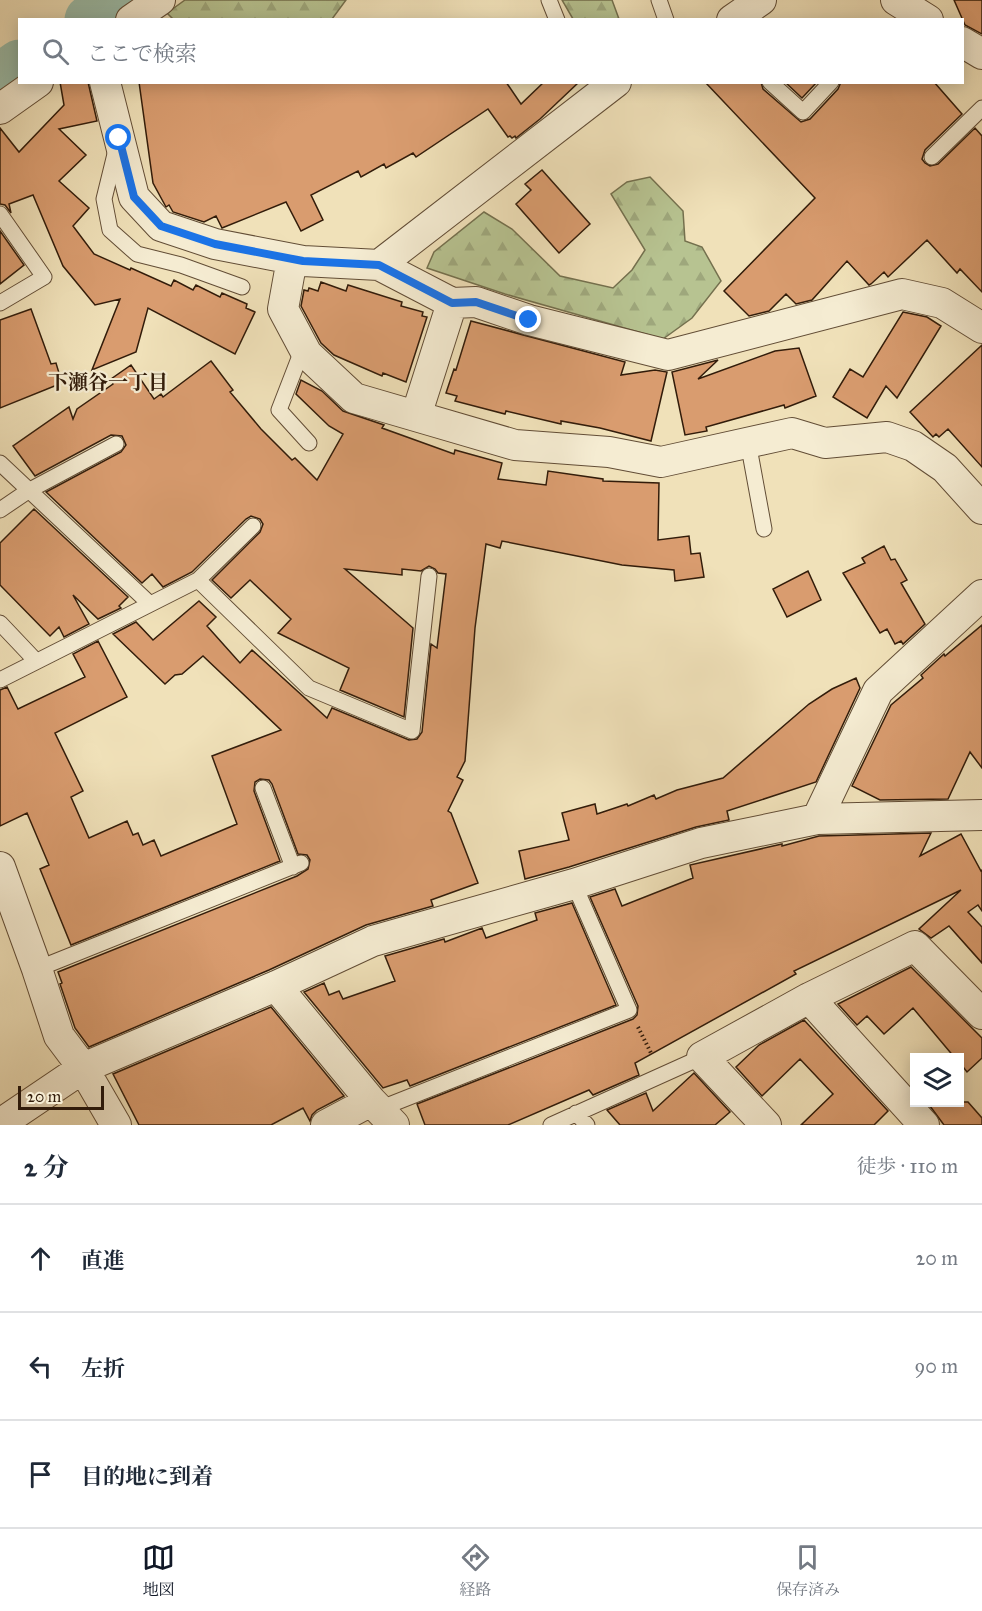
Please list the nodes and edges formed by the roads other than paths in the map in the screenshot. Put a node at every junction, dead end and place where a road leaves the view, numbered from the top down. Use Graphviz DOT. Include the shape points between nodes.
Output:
graph roads {
  1 [pos="160,0"];
  2 [pos="549,0"];
  3 [pos="659,0"];
  4 [pos="761,0"];
  5 [pos="134,18"];
  6 [pos="556,18"];
  7 [pos="665,18"];
  8 [pos="735,18"];
  9 [pos="964,43"];
  10 [pos="982,54"];
  11 [pos="35,84"];
  12 [pos="106,84"];
  13 [pos="772,84"];
  14 [pos="829,84"];
  15 [pos="602,87"];
  16 [pos="982,108"];
  17 [pos="0,109"];
  18 [pos="119,138"];
  19 [pos="932,157"];
  20 [pos="0,214"];
  21 [pos="292,259"];
  22 [pos="379,265"];
  23 [pos="242,287"];
  24 [pos="0,303"];
  25 [pos="452,303"];
  26 [pos="982,328"];
  27 [pos="303,348"];
  28 [pos="416,416"];
  29 [pos="748,442"];
  30 [pos="309,443"];
  31 [pos="116,444"];
  32 [pos="0,463"];
  33 [pos="28,491"];
  34 [pos="982,508"];
  35 [pos="0,510"];
  36 [pos="253,526"];
  37 [pos="764,529"];
  38 [pos="429,576"];
  39 [pos="198,580"];
  40 [pos="982,596"];
  41 [pos="150,604"];
  42 [pos="0,623"];
  43 [pos="36,661"];
  44 [pos="0,680"];
  45 [pos="262,788"];
  46 [pos="982,815"];
  47 [pos="817,819"];
  48 [pos="0,867"];
  49 [pos="574,884"];
  50 [pos="37,969"];
  51 [pos="276,986"];
  52 [pos="809,998"];
  53 [pos="982,1014"];
  54 [pos="702,1057"];
  55 [pos="83,1068"];
  56 [pos="381,1112"];
  57 [pos="576,1113"];
  58 [pos="0,1124"];
  59 [pos="117,1125"];
  60 [pos="326,1125"];
  61 [pos="551,1125"];
  62 [pos="587,1125"];
  63 [pos="766,1125"];
  64 [pos="924,1125"];
  1 -- 5 [label="street"];
  2 -- 6 [label="lane"];
  3 -- 7 [label="lane"];
  4 -- 8 [label="street"];
  9 -- 10 [label="street"];
  11 -- 17 [label="street"];
  12 -- 18 [label="street"];
  13 -- 14 [label="lane" via="803,112"];
  15 -- 22 [label="street"];
  16 -- 19 [label="lane"];
  18 -- 21 [label="street" via="134,197 161,226 215,244"];
  18 -- 23 [label="lane" via="104,199 110,230 137,254"];
  20 -- 24 [label="lane" via="44,277"];
  21 -- 22 [label="street"];
  21 -- 27 [label="street" via="283,309"];
  22 -- 25 [label="street"];
  25 -- 26 [label="street" via="476,302 529,320 668,355 902,294 942,303"];
  25 -- 28 [label="street"];
  27 -- 28 [label="street" via="354,398"];
  27 -- 30 [label="lane" via="279,410"];
  28 -- 29 [label="street" via="514,445 609,452 661,462"];
  29 -- 34 [label="street" via="792,433 825,442 887,437 913,446 945,468"];
  29 -- 37 [label="lane"];
  31 -- 33 [label="lane"];
  32 -- 33 [label="lane"];
  33 -- 35 [label="lane"];
  33 -- 41 [label="lane"];
  36 -- 39 [label="lane"];
  38 -- 39 [label="lane" via="412,730 309,688"];
  39 -- 41 [label="lane"];
  40 -- 47 [label="street" via="879,691"];
  41 -- 43 [label="lane"];
  42 -- 43 [label="lane"];
  43 -- 44 [label="lane"];
  45 -- 50 [label="lane" via="297,865"];
  46 -- 47 [label="street"];
  47 -- 49 [label="street" via="701,843"];
  48 -- 50 [label="street"];
  49 -- 51 [label="street" via="373,941"];
  49 -- 56 [label="lane" via="629,1010"];
  50 -- 55 [label="street" via="58,1036"];
  51 -- 55 [label="street"];
  51 -- 56 [label="street"];
  52 -- 53 [label="street" via="915,946"];
  52 -- 54 [label="street"];
  52 -- 64 [label="street"];
  54 -- 57 [label="lane"];
  54 -- 63 [label="street"];
  55 -- 58 [label="street"];
  55 -- 59 [label="street"];
  56 -- 60 [label="street"];
  57 -- 61 [label="lane"];
  57 -- 62 [label="lane"];
}
